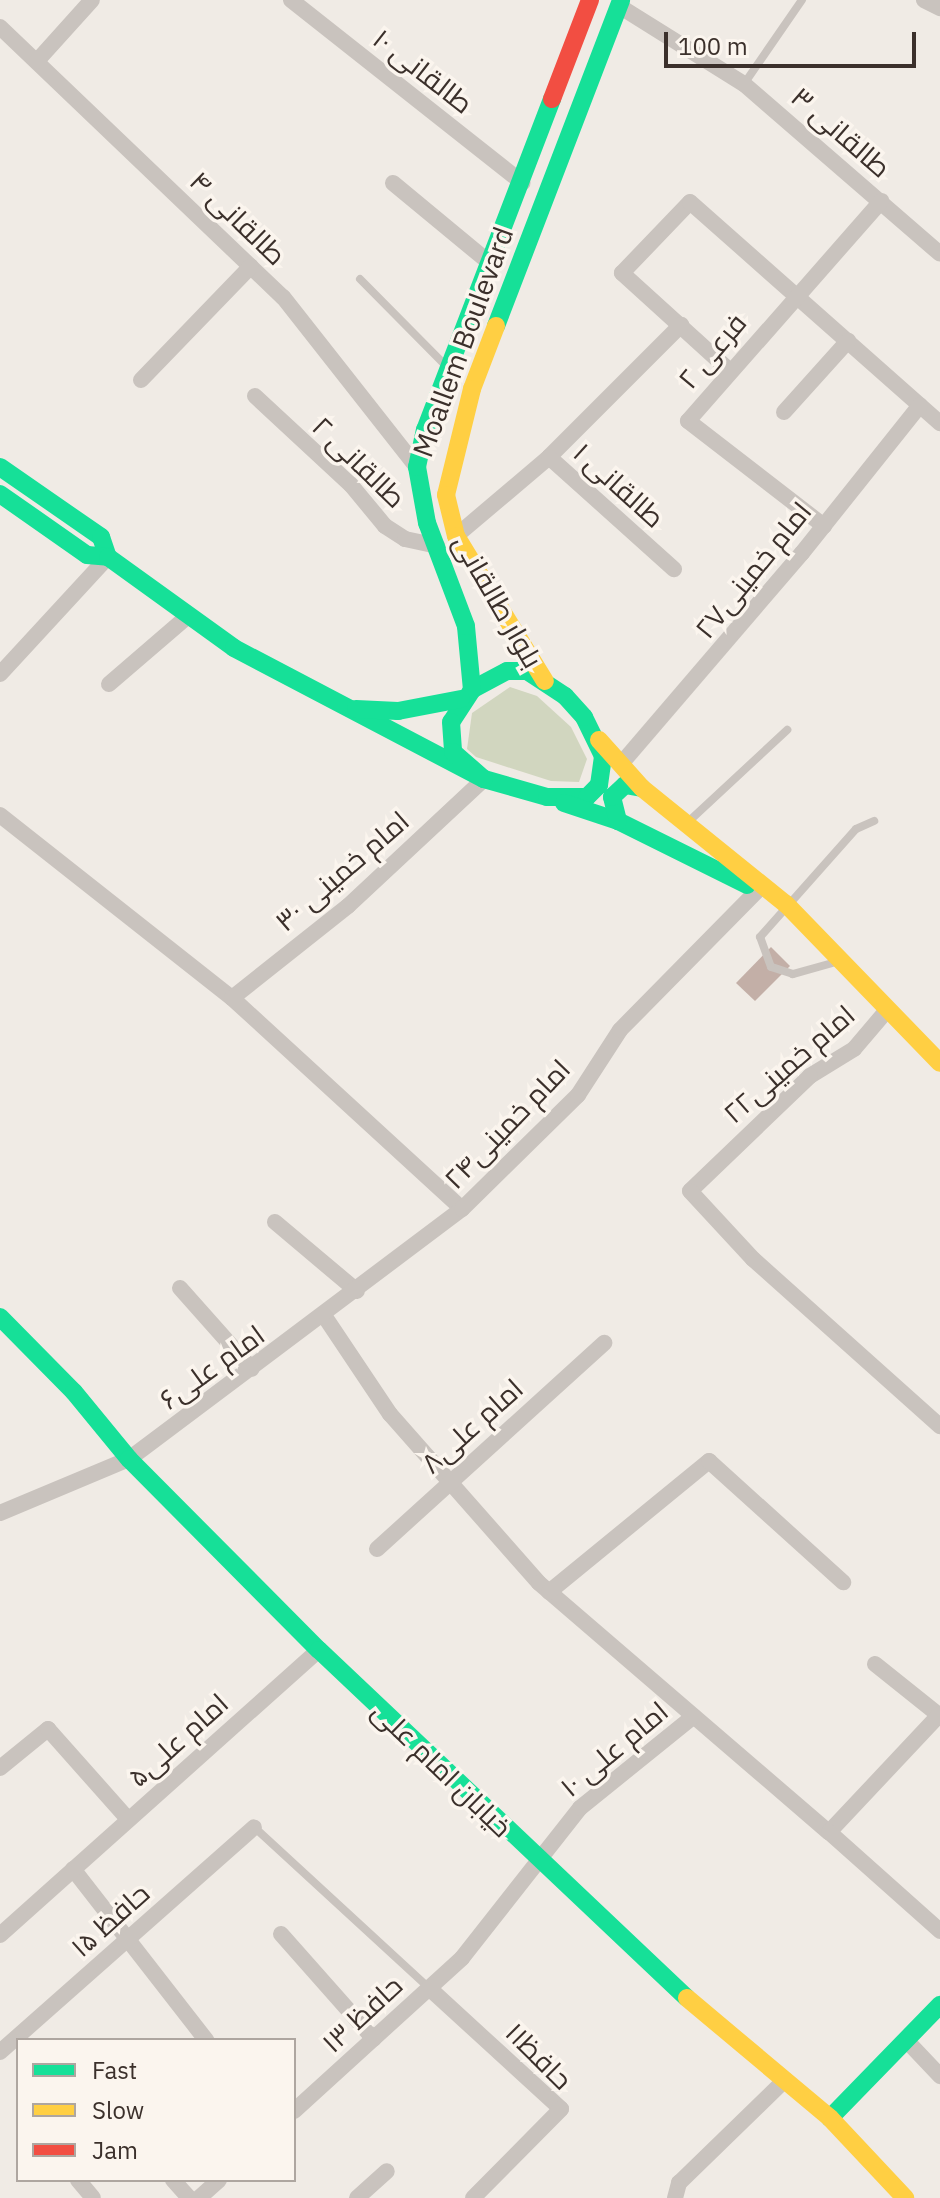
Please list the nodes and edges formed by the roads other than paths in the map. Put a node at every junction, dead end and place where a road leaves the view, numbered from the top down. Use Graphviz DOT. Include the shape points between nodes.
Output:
graph roads {
  1 [pos="92,0"];
  2 [pos="291,0"];
  3 [pos="590,0"];
  4 [pos="802,0"];
  5 [pos="924,0"];
  6 [pos="620,3"];
  7 [pos="940,8"];
  8 [pos="0,27"];
  9 [pos="37,61"];
  10 [pos="744,84"];
  11 [pos="393,183"];
  12 [pos="523,183"];
  13 [pos="881,201"];
  14 [pos="940,254"];
  15 [pos="491,264"];
  16 [pos="251,266"];
  17 [pos="360,279"];
  18 [pos="794,294"];
  19 [pos="681,325"];
  20 [pos="848,341"];
  21 [pos="449,369"];
  22 [pos="730,371"];
  23 [pos="141,380"];
  24 [pos="255,396"];
  25 [pos="920,405"];
  26 [pos="784,412"];
  27 [pos="940,423"];
  28 [pos="549,457"];
  29 [pos="0,467"];
  30 [pos="417,467"];
  31 [pos="0,494"];
  32 [pos="824,526"];
  33 [pos="456,536"];
  34 [pos="437,546"];
  35 [pos="108,557"];
  36 [pos="674,569"];
  37 [pos="188,616"];
  38 [pos="0,674"];
  39 [pos="546,682"];
  40 [pos="109,684"];
  41 [pos="467,694"];
  42 [pos="346,709"];
  43 [pos="787,730"];
  44 [pos="597,737"];
  45 [pos="621,764"];
  46 [pos="484,779"];
  47 [pos="642,788"];
  48 [pos="547,797"];
  49 [pos="0,815"];
  50 [pos="618,821"];
  51 [pos="874,821"];
  52 [pos="686,823"];
  53 [pos="758,890"];
  54 [pos="786,904"];
  55 [pos="841,961"];
  56 [pos="232,998"];
  57 [pos="888,1009"];
  58 [pos="940,1063"];
  59 [pos="462,1209"];
  60 [pos="275,1222"];
  61 [pos="180,1288"];
  62 [pos="357,1291"];
  63 [pos="0,1317"];
  64 [pos="325,1317"];
  65 [pos="604,1343"];
  66 [pos="252,1369"];
  67 [pos="940,1426"];
  68 [pos="129,1459"];
  69 [pos="449,1482"];
  70 [pos="0,1513"];
  71 [pos="377,1549"];
  72 [pos="843,1582"];
  73 [pos="549,1592"];
  74 [pos="319,1650"];
  75 [pos="875,1664"];
  76 [pos="940,1714"];
  77 [pos="694,1716"];
  78 [pos="0,1768"];
  79 [pos="128,1819"];
  80 [pos="254,1827"];
  81 [pos="829,1832"];
  82 [pos="538,1861"];
  83 [pos="73,1869"];
  84 [pos="940,1931"];
  85 [pos="281,1934"];
  86 [pos="0,1935"];
  87 [pos="128,1939"];
  88 [pos="429,1988"];
  89 [pos="940,2005"];
  90 [pos="204,2038"];
  91 [pos="374,2039"];
  92 [pos="906,2040"];
  93 [pos="0,2052"];
  94 [pos="940,2076"];
  95 [pos="785,2080"];
  96 [pos="296,2109"];
  97 [pos="830,2118"];
  98 [pos="387,2171"];
  99 [pos="80,2182"];
  100 [pos="175,2182"];
  101 [pos="217,2182"];
  102 [pos="677,2191"];
  103 [pos="93,2198"];
  104 [pos="189,2198"];
  105 [pos="199,2198"];
  106 [pos="357,2198"];
  107 [pos="473,2198"];
  108 [pos="664,2198"];
  109 [pos="905,2198"];
  1 -- 9 [label="street"];
  2 -- 12 [label="street, طالقانی ۱۰"];
  3 -- 12 [label="main road, Moallem Boulevard"];
  4 -- 10 [label="lane"];
  5 -- 7 [label="street"];
  6 -- 10 [label="street, طالقانی ۳"];
  6 -- 33 [label="main road, Moallem Boulevard" via="472,389 446,495"];
  8 -- 9 [label="street, طالقانی ۴"];
  9 -- 16 [label="street, طالقانی ۴"];
  10 -- 13 [label="street, طالقانی ۳"];
  11 -- 15 [label="street"];
  12 -- 15 [label="main road, Moallem Boulevard"];
  13 -- 14 [label="street, طالقانی ۳"];
  13 -- 18 [label="street, فرعی ۲"];
  15 -- 21 [label="main road, Moallem Boulevard"];
  16 -- 23 [label="street"];
  16 -- 30 [label="street, طالقانی ۴" via="283,297"];
  17 -- 21 [label="lane"];
  18 -- 19 [label="street" via="690,202 622,273"];
  18 -- 20 [label="street"];
  18 -- 22 [label="street, فرعی ۲"];
  19 -- 22 [label="street"];
  19 -- 28 [label="street"];
  20 -- 25 [label="street"];
  20 -- 26 [label="street"];
  21 -- 30 [label="main road, Moallem Boulevard"];
  22 -- 32 [label="street, فرعی ۲" via="688,421"];
  24 -- 34 [label="street, طالقانی ۲" via="351,485 385,526 405,539"];
  25 -- 27 [label="street"];
  25 -- 32 [label="street, امام خمینی۲۷"];
  28 -- 33 [label="street, طالقانی ۱"];
  28 -- 36 [label="street, طالقانی ۱"];
  29 -- 35 [label="main road" via="101,537"];
  30 -- 34 [label="main road, Moallem Boulevard" via="427,523"];
  31 -- 35 [label="main road" via="87,555"];
  32 -- 45 [label="street, امام خمینی۲۷"];
  33 -- 39 [label="main road, بلوار طالقانی"];
  34 -- 41 [label="main road, Moallem Boulevard" via="466,626"];
  35 -- 37 [label="main road"];
  35 -- 38 [label="street"];
  37 -- 40 [label="street"];
  37 -- 42 [label="main road"];
  39 -- 41 [label="main road" via="527,671 507,671"];
  39 -- 44 [label="main road" via="584,717"];
  41 -- 42 [label="main road" via="398,711"];
  41 -- 46 [label="main road" via="449,740 453,752"];
  42 -- 46 [label="main road"];
  43 -- 52 [label="lane"];
  44 -- 45 [label="main road"];
  44 -- 48 [label="main road" via="603,756 599,785 587,797"];
  45 -- 47 [label="main road"];
  46 -- 48 [label="main road"];
  46 -- 56 [label="street, امام خمینی ۳۰" via="348,906"];
  47 -- 50 [label="main road" via="625,785 612,797"];
  47 -- 52 [label="main road"];
  48 -- 50 [label="main road"];
  49 -- 56 [label="street"];
  50 -- 53 [label="main road"];
  51 -- 54 [label="lane" via="856,829"];
  52 -- 54 [label="main road"];
  53 -- 54 [label="main road"];
  53 -- 59 [label="street, امام خمینی۲۴" via="620,1030 578,1095"];
  54 -- 55 [label="main road"];
  54 -- 55 [label="lane" via="760,937 771,967 793,974"];
  55 -- 57 [label="main road"];
  56 -- 59 [label="street"];
  57 -- 58 [label="main road"];
  57 -- 67 [label="street, امام خمینی۲۲" via="854,1049 792,1092 690,1191 753,1259"];
  59 -- 62 [label="street, امام خمینی۲۴"];
  60 -- 62 [label="street"];
  61 -- 66 [label="street"];
  62 -- 64 [label="street, امام خمینی۲۴"];
  63 -- 68 [label="main road, خیابان امام علی" via="74,1392"];
  64 -- 66 [label="street, امام علی۶"];
  64 -- 69 [label="street" via="390,1414"];
  65 -- 69 [label="street, امام علی۸"];
  66 -- 68 [label="street, امام علی۶"];
  68 -- 70 [label="street, امام علی۶"];
  68 -- 74 [label="main road, خیابان امام علی"];
  69 -- 71 [label="street, امام علی۸"];
  69 -- 73 [label="street"];
  72 -- 73 [label="street" via="709,1461"];
  73 -- 77 [label="street"];
  74 -- 79 [label="street, امام علی۵"];
  74 -- 82 [label="main road, خیابان امام علی"];
  75 -- 76 [label="street"];
  76 -- 81 [label="street"];
  77 -- 81 [label="street"];
  77 -- 82 [label="street, امام علی ۱۰" via="580,1808"];
  78 -- 79 [label="street" via="48,1729"];
  79 -- 83 [label="street, امام علی۵"];
  80 -- 87 [label="street, حافظ ۱۵"];
  80 -- 88 [label="lane"];
  81 -- 84 [label="street"];
  82 -- 88 [label="street, امام علی ۱۰" via="462,1958"];
  82 -- 95 [label="main road, خیابان امام علی" via="670,1984"];
  83 -- 86 [label="street, امام علی۵"];
  83 -- 87 [label="street"];
  85 -- 91 [label="street"];
  87 -- 90 [label="street"];
  87 -- 93 [label="street, حافظ ۱۵"];
  88 -- 91 [label="street, حافظ ۱۳"];
  88 -- 107 [label="street, حافظ۱۱" via="561,2109"];
  89 -- 92 [label="main road"];
  91 -- 96 [label="street, حافظ ۱۳"];
  92 -- 94 [label="street"];
  92 -- 97 [label="main road"];
  95 -- 97 [label="main road, خیابان امام علی"];
  95 -- 102 [label="street"];
  97 -- 109 [label="main road, خیابان امام علی"];
  98 -- 106 [label="street"];
  99 -- 103 [label="street"];
  100 -- 104 [label="street"];
  101 -- 105 [label="street"];
  102 -- 108 [label="street"];
}
